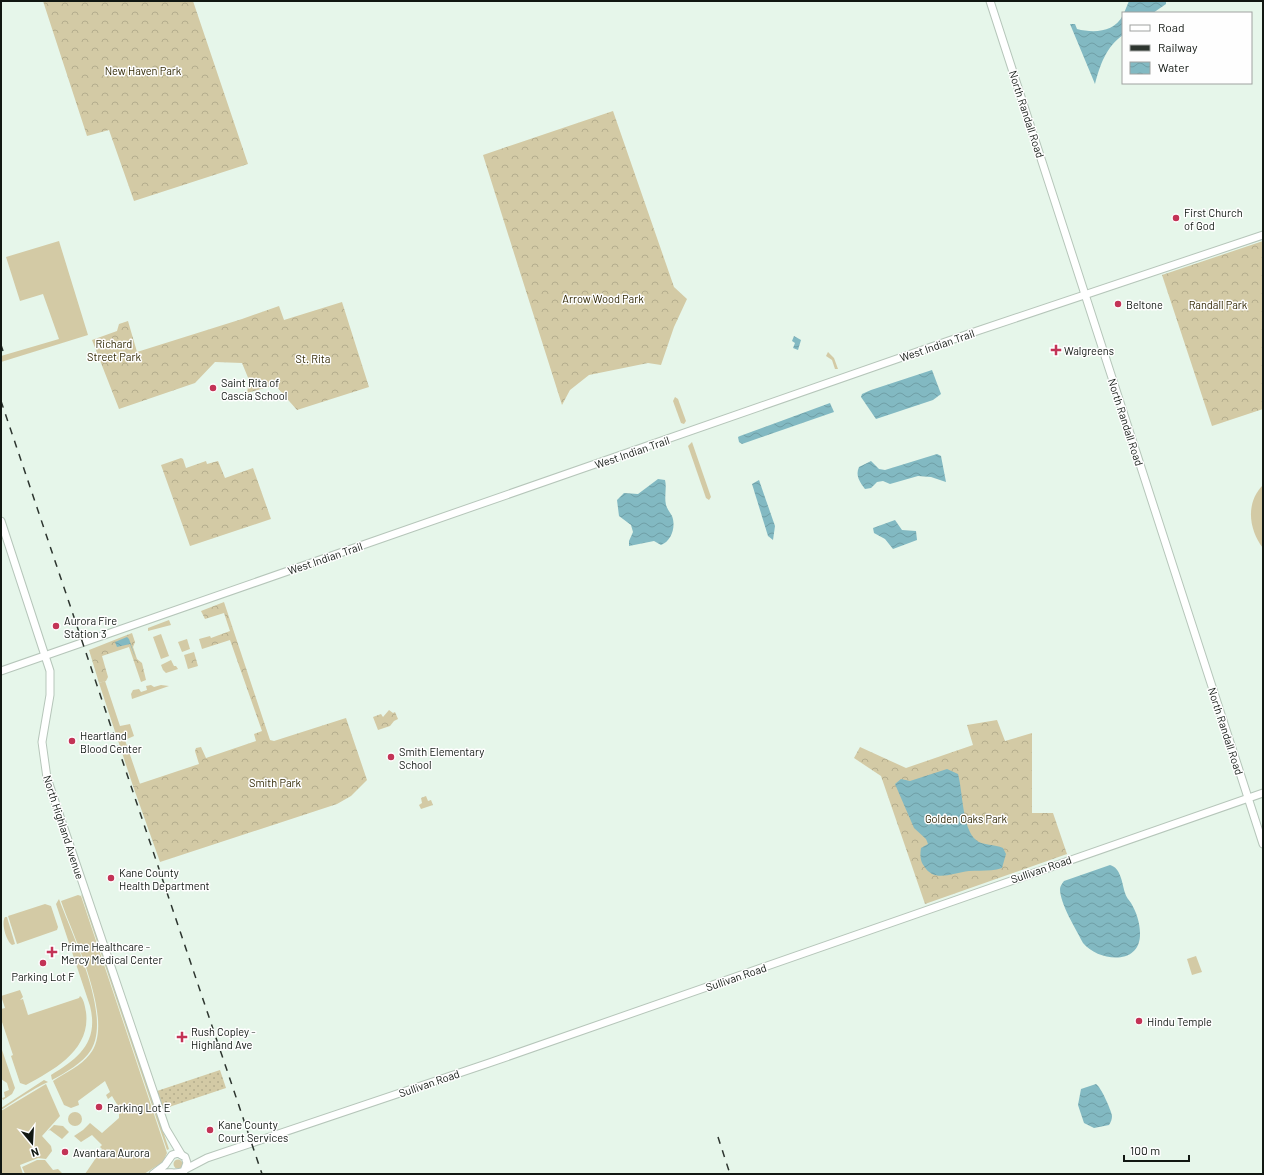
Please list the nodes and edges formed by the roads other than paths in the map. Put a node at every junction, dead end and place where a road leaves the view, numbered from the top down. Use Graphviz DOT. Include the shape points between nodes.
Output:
graph roads {
  1 [pos="990,1"];
  2 [pos="1263,235"];
  3 [pos="1085,294"];
  4 [pos="1,521"];
  5 [pos="46,655"];
  6 [pos="1,671"];
  7 [pos="1263,792"];
  8 [pos="1248,798"];
  9 [pos="1263,844"];
  10 [pos="166,1129"];
  11 [pos="183,1155"];
  12 [pos="207,1158"];
  13 [pos="169,1160"];
  14 [pos="186,1169"];
  15 [pos="172,1172"];
  16 [pos="153,1174"];
  17 [pos="160,1174"];
  1 -- 3 [label="main road, North Randall Road"];
  2 -- 3 [label="main road, West Indian Trail"];
  3 -- 5 [label="main road, West Indian Trail"];
  3 -- 8 [label="main road, North Randall Road"];
  4 -- 5 [label="main road, North Highland Avenue"];
  5 -- 6 [label="main road, West Indian Trail"];
  5 -- 10 [label="main road, North Highland Avenue" via="51,682 42,742 47,775"];
  7 -- 8 [label="main road, Sullivan Road"];
  8 -- 9 [label="main road, North Randall Road"];
  8 -- 12 [label="main road, Sullivan Road" via="489,1063"];
  10 -- 11 [label="main road, North Highland Avenue"];
  10 -- 13 [label="main road, North Highland Avenue" via="171,1150"];
  11 -- 12 [label="main road, Sullivan Road" via="191,1159"];
  11 -- 13 [label="main road, Sullivan Road" via="175,1154"];
  11 -- 14 [label="main road" via="188,1162"];
  12 -- 14 [label="main road, Sullivan Road"];
  13 -- 15 [label="main road"];
  13 -- 16 [label="main road, Sullivan Road"];
  14 -- 15 [label="main road, Sullivan Road" via="180,1173"];
  15 -- 17 [label="main road, Sullivan Road"];
}
